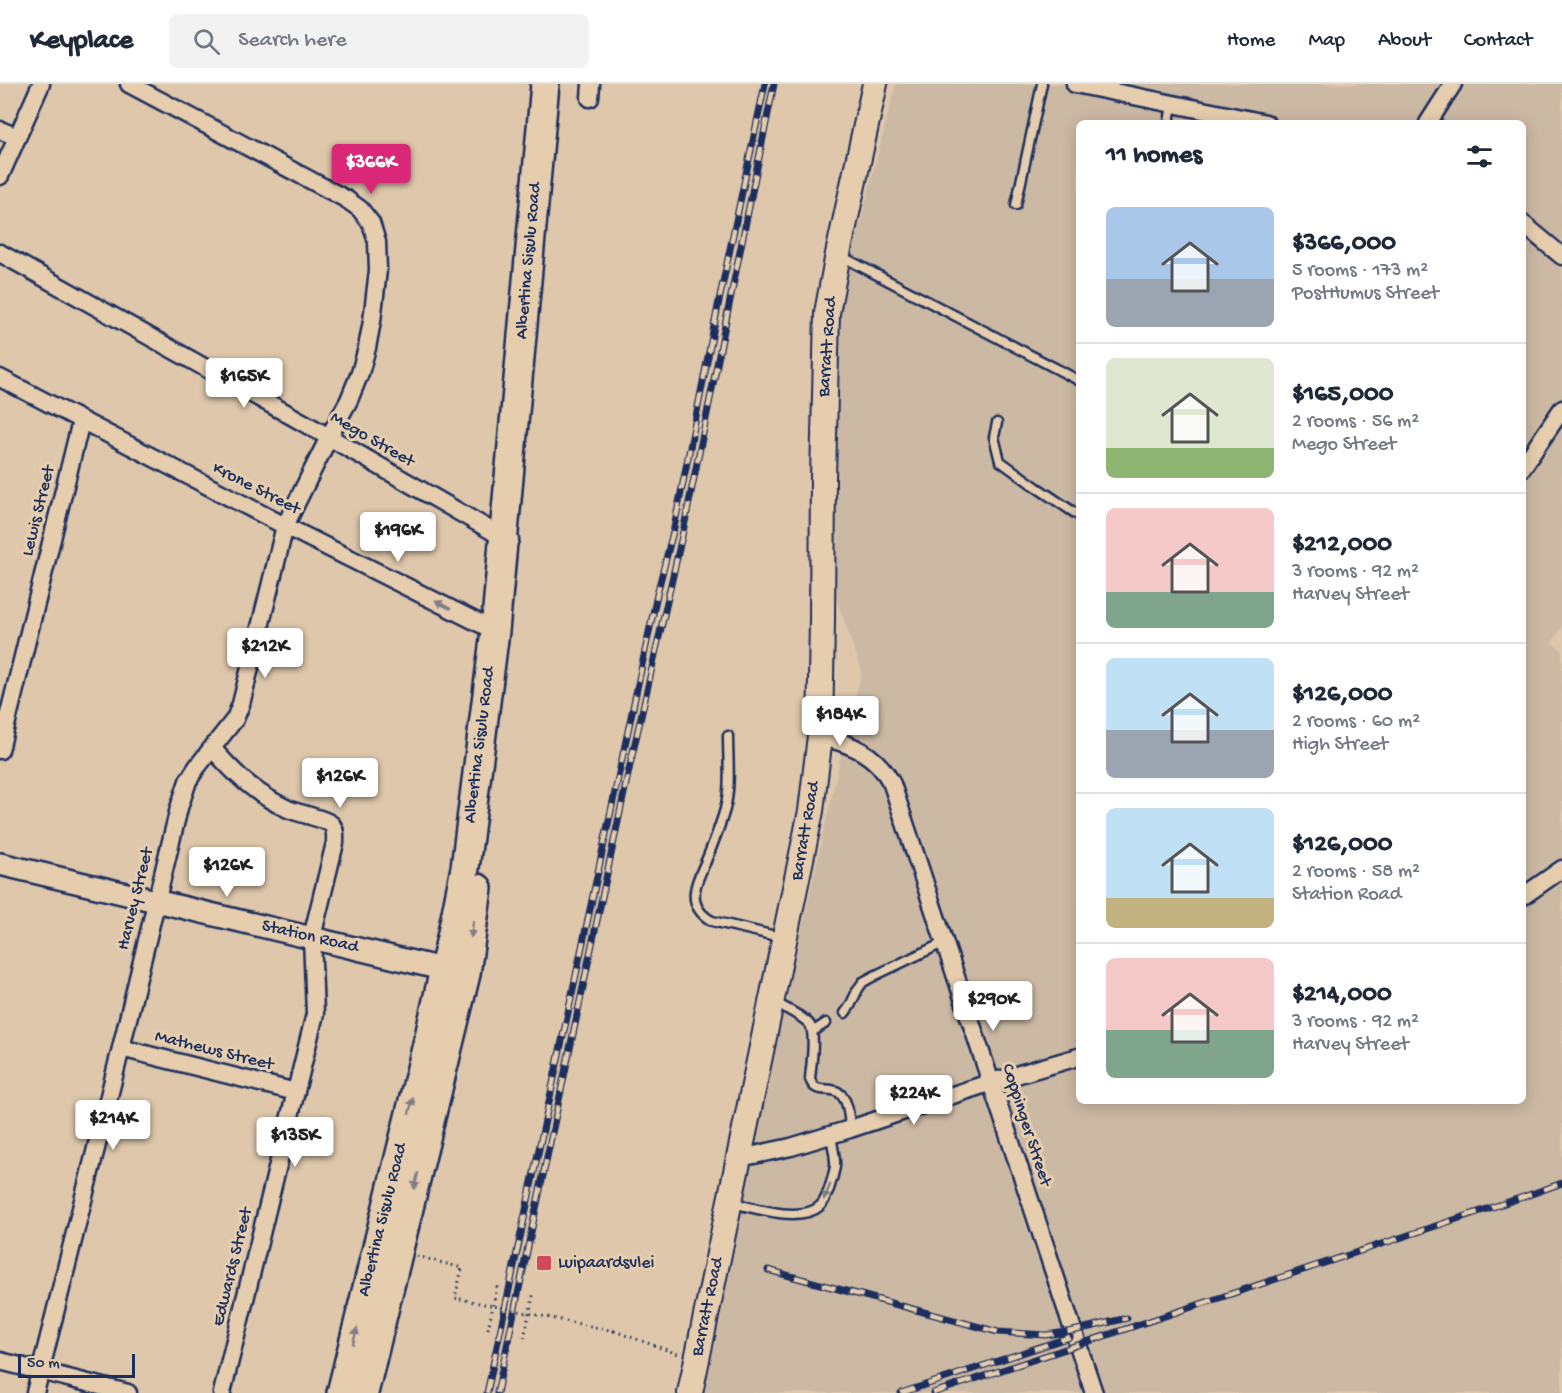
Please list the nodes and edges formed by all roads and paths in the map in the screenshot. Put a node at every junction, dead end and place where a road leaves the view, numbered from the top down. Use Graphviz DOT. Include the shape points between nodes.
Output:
graph roads {
  1 [pos="41,84"];
  2 [pos="129,84"];
  3 [pos="545,84"];
  4 [pos="559,84"];
  5 [pos="875,84"];
  6 [pos="1042,84"];
  7 [pos="1075,84"];
  8 [pos="1453,84"];
  9 [pos="1172,104"];
  10 [pos="1169,120"];
  11 [pos="1251,120"];
  12 [pos="1430,120"];
  13 [pos="0,130"];
  14 [pos="17,137"];
  15 [pos="0,176"];
  16 [pos="1016,205"];
  17 [pos="1526,226"];
  18 [pos="0,253"];
  19 [pos="838,254"];
  20 [pos="1562,256"];
  21 [pos="0,378"];
  22 [pos="1076,379"];
  23 [pos="1562,409"];
  24 [pos="81,421"];
  25 [pos="997,423"];
  26 [pos="328,437"];
  27 [pos="1526,462"];
  28 [pos="1076,514"];
  29 [pos="285,526"];
  30 [pos="510,540"];
  31 [pos="495,631"];
  32 [pos="728,736"];
  33 [pos="820,736"];
  34 [pos="212,748"];
  35 [pos="0,750"];
  36 [pos="0,864"];
  37 [pos="1562,869"];
  38 [pos="1526,894"];
  39 [pos="155,901"];
  40 [pos="312,937"];
  41 [pos="784,938"];
  42 [pos="945,942"];
  43 [pos="455,972"];
  44 [pos="772,1001"];
  45 [pos="844,1013"];
  46 [pos="826,1023"];
  47 [pos="812,1032"];
  48 [pos="121,1048"];
  49 [pos="1076,1058"];
  50 [pos="992,1082"];
  51 [pos="296,1092"];
  52 [pos="850,1129"];
  53 [pos="831,1135"];
  54 [pos="740,1158"];
  55 [pos="730,1202"];
  56 [pos="395,1234"];
  57 [pos="498,1283"];
  58 [pos="534,1291"];
  59 [pos="493,1306"];
  60 [pos="530,1313"];
  61 [pos="488,1329"];
  62 [pos="524,1338"];
  63 [pos="697,1361"];
  64 [pos="0,1362"];
  65 [pos="40,1371"];
  66 [pos="35,1393"];
  67 [pos="128,1393"];
  68 [pos="222,1393"];
  69 [pos="341,1393"];
  70 [pos="364,1393"];
  71 [pos="690,1393"];
  72 [pos="1094,1393"];
  1 -- 14 [label="street"];
  2 -- 26 [label="street, Harvey Street" via="346,199 360,208 371,224 377,242 378,270 370,330 350,400"];
  3 -- 30 [label="main road, Albertina Sisulu Road"];
  4 -- 30 [label="main road, Albertina Sisulu Road"];
  5 -- 19 [label="main road, Barratt Road"];
  6 -- 16 [label="lane"];
  7 -- 9 [label="street"];
  8 -- 12 [label="street"];
  9 -- 10 [label="lane"];
  9 -- 11 [label="street"];
  13 -- 14 [label="street"];
  14 -- 15 [label="street"];
  17 -- 20 [label="street"];
  18 -- 26 [label="street, Mego Street"];
  19 -- 22 [label="lane"];
  19 -- 33 [label="main road, Barratt Road" via="825,338"];
  21 -- 24 [label="street, Krone Street"];
  23 -- 27 [label="street"];
  24 -- 29 [label="street, Krone Street"];
  24 -- 35 [label="street, Lewis Street"];
  25 -- 28 [label="lane" via="994,437 1000,461"];
  26 -- 29 [label="street, Harvey Street"];
  26 -- 30 [label="street, Mego Street"];
  31 -- 29 [label="street, Krone Street, one-way"];
  29 -- 34 [label="street, Harvey Street" via="241,705"];
  30 -- 31 [label="main road, Albertina Sisulu Road"];
  30 -- 43 [label="main road, Albertina Sisulu Road, one-way" via="508,636 480,871"];
  31 -- 43 [label="main road, Albertina Sisulu Road"];
  32 -- 41 [label="lane" via="729,785 725,809 695,892 697,908 712,921"];
  33 -- 41 [label="main road, Barratt Road" via="811,811"];
  33 -- 42 [label="street, Coppinger Street" via="861,750 888,776"];
  34 -- 39 [label="street, Harvey Street" via="188,781"];
  34 -- 40 [label="street, Edwards Street" via="236,775 269,799 332,824 335,843"];
  36 -- 39 [label="street, Station Road"];
  37 -- 38 [label="street"];
  39 -- 40 [label="street, Station Road"];
  39 -- 48 [label="street, Harvey Street"];
  40 -- 43 [label="street, Station Road"];
  40 -- 51 [label="street, Edwards Street" via="315,1014"];
  41 -- 44 [label="main road, Barratt Road"];
  42 -- 45 [label="lane" via="863,982"];
  42 -- 50 [label="street, Coppinger Street"];
  43 -- 56 [label="main road, Albertina Sisulu Road"];
  44 -- 47 [label="lane" via="805,1020"];
  44 -- 54 [label="main road, Barratt Road"];
  46 -- 47 [label="lane"];
  47 -- 52 [label="lane" via="811,1083 843,1097"];
  48 -- 51 [label="street, Mathews Street"];
  48 -- 65 [label="street, Harvey Street"];
  49 -- 50 [label="street"];
  50 -- 52 [label="street"];
  50 -- 72 [label="street, Coppinger Street"];
  51 -- 68 [label="street, Edwards Street"];
  52 -- 53 [label="street"];
  53 -- 54 [label="street"];
  53 -- 55 [label="lane, one-way" via="835,1166 820,1206 807,1213 792,1214"];
  54 -- 55 [label="main road, Barratt Road"];
  55 -- 63 [label="main road, Barratt Road"];
  56 -- 59 [label="path, bridge" via="462,1268 455,1298"];
  69 -- 56 [label="main road, Albertina Sisulu Road, one-way"];
  56 -- 70 [label="main road, Albertina Sisulu Road"];
  57 -- 59 [label="path"];
  58 -- 60 [label="path"];
  59 -- 60 [label="path, bridge"];
  59 -- 61 [label="path"];
  60 -- 62 [label="path"];
  60 -- 63 [label="path, bridge" via="614,1331"];
  63 -- 71 [label="main road, Barratt Road"];
  64 -- 65 [label="street"];
  65 -- 66 [label="street, Harvey Street"];
  65 -- 67 [label="street"];
}
